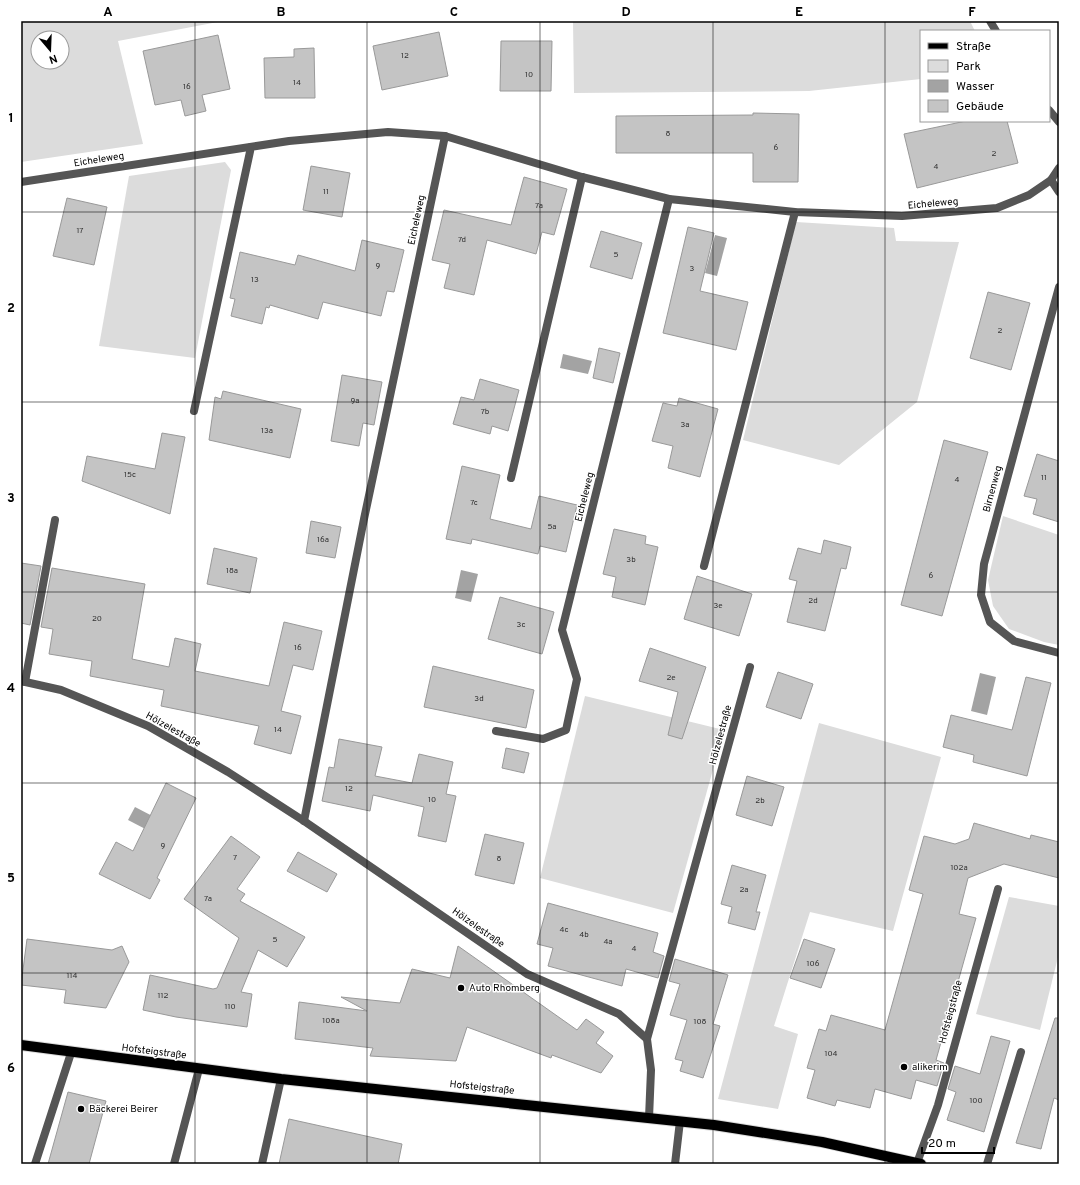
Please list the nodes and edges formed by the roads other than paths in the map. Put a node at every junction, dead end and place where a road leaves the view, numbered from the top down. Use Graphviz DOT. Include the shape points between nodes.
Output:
graph roads {
  1 [pos="990,21"];
  2 [pos="995,30"];
  3 [pos="1050,111"];
  4 [pos="1059,122"];
  5 [pos="445,136"];
  6 [pos="251,147"];
  7 [pos="1059,168"];
  8 [pos="582,176"];
  9 [pos="1051,180"];
  10 [pos="21,182"];
  11 [pos="1059,192"];
  12 [pos="669,199"];
  13 [pos="795,212"];
  14 [pos="1059,287"];
  15 [pos="194,411"];
  16 [pos="511,478"];
  17 [pos="55,520"];
  18 [pos="704,566"];
  19 [pos="1059,653"];
  20 [pos="750,667"];
  21 [pos="23,682"];
  22 [pos="496,731"];
  23 [pos="304,821"];
  24 [pos="998,889"];
  25 [pos="647,1040"];
  26 [pos="21,1045"];
  27 [pos="1021,1052"];
  28 [pos="71,1053"];
  29 [pos="199,1069"];
  30 [pos="281,1079"];
  31 [pos="649,1118"];
  32 [pos="680,1121"];
  33 [pos="35,1164"];
  34 [pos="174,1164"];
  35 [pos="262,1164"];
  36 [pos="674,1164"];
  37 [pos="918,1164"];
  38 [pos="988,1164"];
  1 -- 2 [label="street"];
  3 -- 4 [label="street"];
  5 -- 6 [label="street, Eicheleweg" via="388,132"];
  5 -- 8 [label="street, Eicheleweg"];
  5 -- 23 [label="street, Eicheleweg" via="364,518"];
  6 -- 10 [label="street, Eicheleweg"];
  6 -- 15 [label="street"];
  7 -- 9 [label="street, Eicheleweg"];
  8 -- 12 [label="street, Eicheleweg"];
  8 -- 16 [label="street"];
  9 -- 11 [label="street"];
  9 -- 13 [label="street, Eicheleweg" via="1029,195 997,208 902,216"];
  12 -- 13 [label="street, Eicheleweg"];
  12 -- 22 [label="street, Eicheleweg" via="562,630 577,679 566,730 543,739"];
  13 -- 18 [label="street"];
  14 -- 19 [label="street, Birnenweg" via="984,564 981,595 990,622 1014,640"];
  17 -- 21 [label="street"];
  20 -- 25 [label="street, Hölzelestraße"];
  21 -- 23 [label="street, Hölzelestraße" via="61,690 148,726 228,772"];
  23 -- 25 [label="street, Hölzelestraße" via="527,974 619,1014"];
  24 -- 37 [label="street, Hofsteigstraße" via="938,1105"];
  25 -- 31 [label="street, Hölzelestraße" via="651,1070"];
  26 -- 28 [label="main road, Hofsteigstraße"];
  27 -- 38 [label="street"];
  28 -- 29 [label="main road, Hofsteigstraße"];
  28 -- 33 [label="street"];
  29 -- 30 [label="main road, Hofsteigstraße"];
  29 -- 34 [label="street"];
  30 -- 31 [label="main road, Hofsteigstraße"];
  30 -- 35 [label="street"];
  31 -- 32 [label="main road, Hofsteigstraße"];
  32 -- 36 [label="street"];
  32 -- 37 [label="main road, Hofsteigstraße" via="822,1142"];
}
